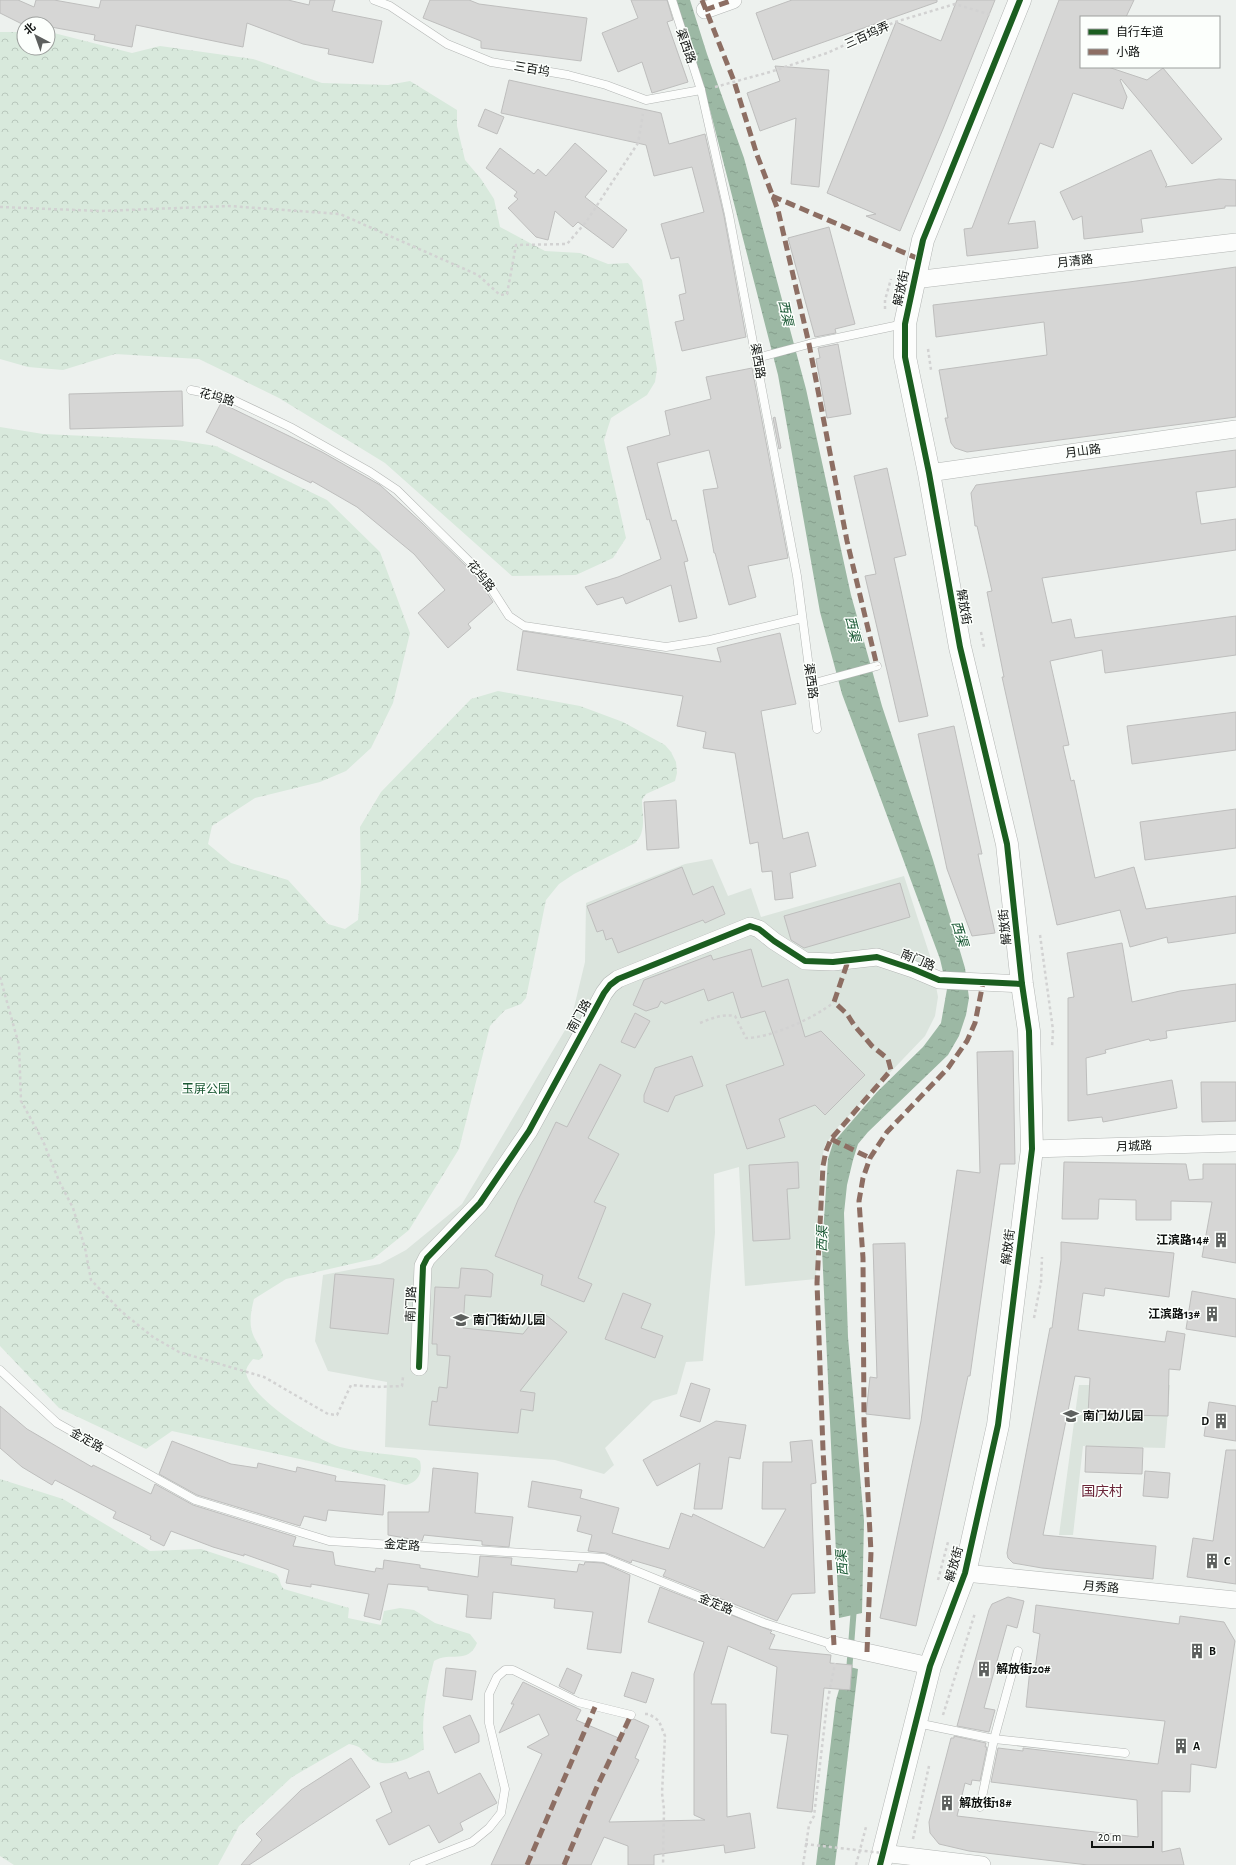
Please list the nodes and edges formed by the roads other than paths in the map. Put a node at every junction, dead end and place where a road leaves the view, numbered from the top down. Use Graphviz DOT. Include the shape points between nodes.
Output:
graph roads {
  1 [pos="374,0"];
  2 [pos="672,0"];
  3 [pos="733,0"];
  4 [pos="1020,0"];
  5 [pos="705,10"];
  6 [pos="701,90"];
  7 [pos="1236,242"];
  8 [pos="914,280"];
  9 [pos="895,326"];
  10 [pos="757,358"];
  11 [pos="191,390"];
  12 [pos="1236,429"];
  13 [pos="930,472"];
  14 [pos="802,618"];
  15 [pos="877,666"];
  16 [pos="811,684"];
  17 [pos="817,728"];
  18 [pos="1022,984"];
  19 [pos="1236,1143"];
  20 [pos="1032,1149"];
  21 [pos="419,1367"];
  22 [pos="0,1370"];
  23 [pos="965,1573"];
  24 [pos="1236,1600"];
  25 [pos="834,1645"];
  26 [pos="1018,1651"];
  27 [pos="930,1666"];
  28 [pos="631,1715"];
  29 [pos="916,1723"];
  30 [pos="994,1739"];
  31 [pos="1125,1752"];
  32 [pos="980,1807"];
  33 [pos="881,1859"];
  34 [pos="414,1865"];
  35 [pos="982,1865"];
  1 -- 6 [label="lane, 三百坞" via="390,6 446,44 491,62 583,79 646,100"];
  2 -- 6 [label="lane, 渠西路"];
  3 -- 5 [label="street"];
  4 -- 8 [label="street, 解放街" via="923,240"];
  6 -- 10 [label="lane, 渠西路"];
  7 -- 8 [label="street, 月清路"];
  8 -- 9 [label="street, 解放街"];
  9 -- 10 [label="lane"];
  9 -- 13 [label="street, 解放街" via="906,357"];
  10 -- 14 [label="lane, 渠西路" via="797,576"];
  11 -- 14 [label="lane, 花坞路" via="227,397 370,472 397,490 482,574 509,616 524,626 666,648"];
  12 -- 13 [label="street, 月山路"];
  13 -- 18 [label="street, 解放街" via="960,647 1007,844"];
  14 -- 16 [label="lane, 渠西路"];
  15 -- 16 [label="lane"];
  16 -- 17 [label="lane, 渠西路"];
  18 -- 20 [label="street, 解放街" via="1029,1031"];
  18 -- 21 [label="street, 南门路" via="939,980 877,957 833,962 805,961 759,929 750,926 618,979 604,993 529,1131 480,1203 427,1258 423,1266"];
  19 -- 20 [label="street, 月城路"];
  20 -- 23 [label="street, 解放街" via="998,1425"];
  22 -- 25 [label="lane, 金定路" via="57,1424 195,1500 329,1541 604,1558 764,1623"];
  23 -- 24 [label="street, 月秀路"];
  23 -- 27 [label="street, 解放街"];
  25 -- 27 [label="street"];
  26 -- 30 [label="lane"];
  27 -- 29 [label="street, 解放街"];
  28 -- 34 [label="lane" via="578,1702 513,1670 505,1670 496,1677 489,1694 488,1723 506,1788 501,1812 489,1828 472,1842"];
  29 -- 30 [label="lane"];
  29 -- 33 [label="street, 解放街"];
  30 -- 31 [label="lane"];
  30 -- 32 [label="lane"];
  33 -- 35 [label="street" via="910,1856"];
}
